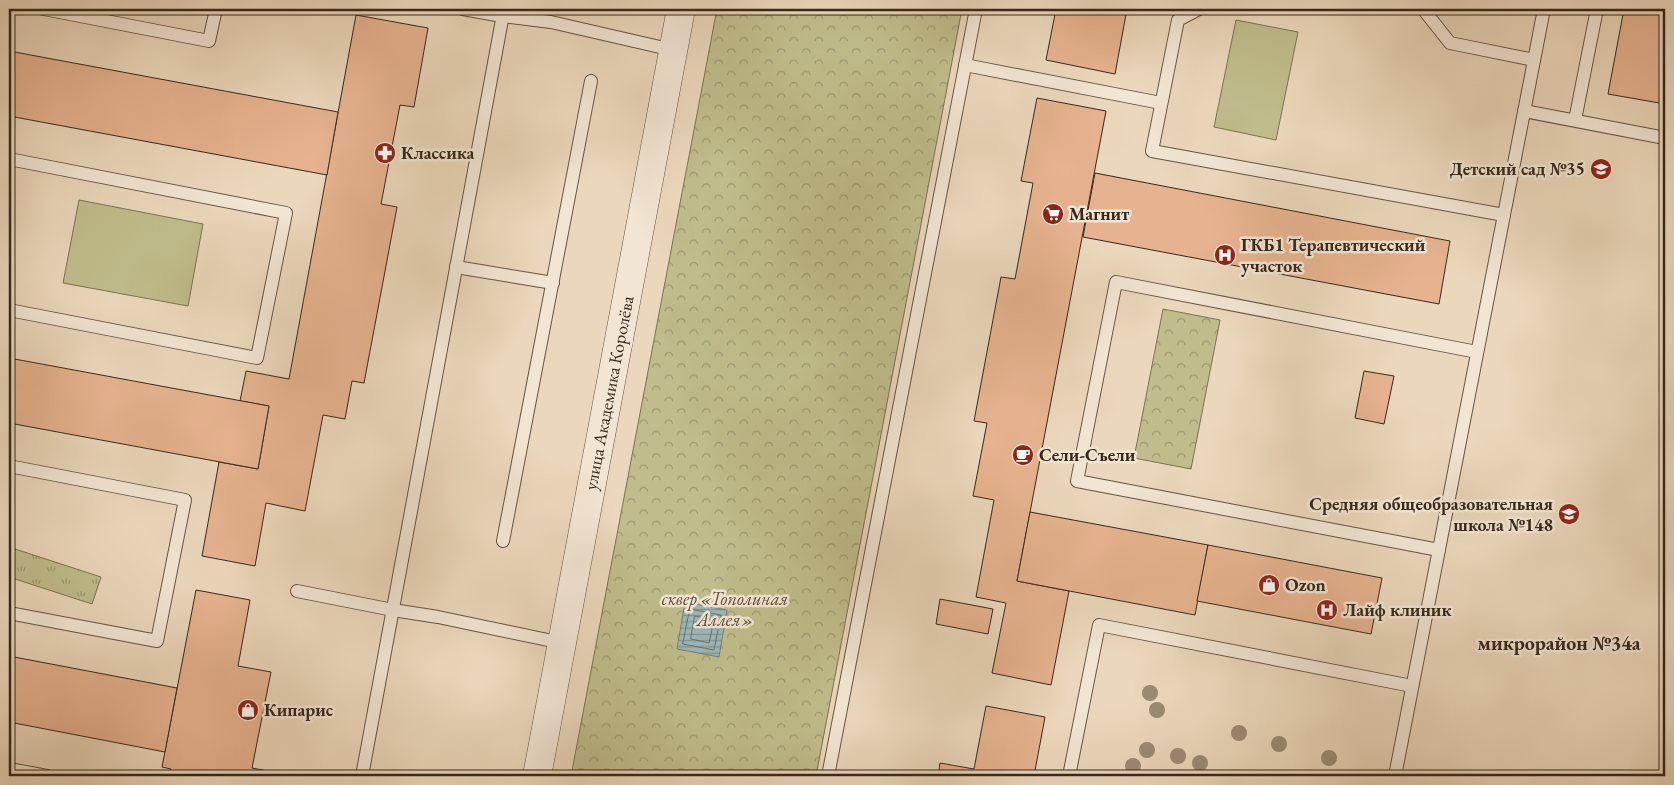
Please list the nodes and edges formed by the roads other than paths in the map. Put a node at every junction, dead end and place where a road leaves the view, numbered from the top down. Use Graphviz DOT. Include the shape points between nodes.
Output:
graph roads {
  1 [pos="44,9"];
  2 [pos="216,9"];
  3 [pos="463,9"];
  4 [pos="681,9"];
  5 [pos="976,9"];
  6 [pos="1199,9"];
  7 [pos="1423,9"];
  8 [pos="1544,9"];
  9 [pos="1597,9"];
  10 [pos="503,13"];
  11 [pos="673,50"];
  12 [pos="1534,60"];
  13 [pos="965,65"];
  14 [pos="591,81"];
  15 [pos="1162,103"];
  16 [pos="1524,110"];
  17 [pos="1575,120"];
  18 [pos="1665,138"];
  19 [pos="9,159"];
  20 [pos="1504,215"];
  21 [pos="456,266"];
  22 [pos="553,283"];
  23 [pos="9,310"];
  24 [pos="1477,352"];
  25 [pos="9,466"];
  26 [pos="503,541"];
  27 [pos="1438,550"];
  28 [pos="297,591"];
  29 [pos="393,610"];
  30 [pos="9,612"];
  31 [pos="562,643"];
  32 [pos="1412,686"];
  33 [pos="9,769"];
  34 [pos="47,776"];
  35 [pos="362,776"];
  36 [pos="537,776"];
  37 [pos="828,776"];
  38 [pos="1069,776"];
  39 [pos="1395,776"];
  1 -- 2 [label="lane" via="209,41"];
  3 -- 10 [label="lane"];
  4 -- 11 [label="street, улица Академика Королёва"];
  5 -- 13 [label="lane"];
  6 -- 15 [label="lane" via="1178,20"];
  7 -- 12 [label="lane" via="1450,43"];
  8 -- 12 [label="lane"];
  9 -- 17 [label="lane"];
  10 -- 11 [label="lane"];
  10 -- 21 [label="lane"];
  11 -- 31 [label="street, улица Академика Королёва"];
  12 -- 16 [label="lane"];
  13 -- 15 [label="lane"];
  13 -- 37 [label="lane"];
  14 -- 22 [label="lane"];
  15 -- 20 [label="lane" via="1152,151"];
  16 -- 17 [label="lane"];
  16 -- 20 [label="lane"];
  17 -- 18 [label="lane"];
  19 -- 23 [label="lane" via="286,213 257,358"];
  20 -- 24 [label="lane"];
  21 -- 22 [label="lane"];
  21 -- 29 [label="lane"];
  22 -- 26 [label="lane"];
  24 -- 27 [label="lane"];
  24 -- 27 [label="lane" via="1116,282 1077,480"];
  25 -- 30 [label="lane" via="185,500 157,641"];
  27 -- 32 [label="lane"];
  28 -- 29 [label="lane"];
  29 -- 31 [label="lane"];
  29 -- 35 [label="lane"];
  31 -- 36 [label="street, улица Академика Королёва"];
  32 -- 38 [label="lane" via="1099,625"];
  32 -- 39 [label="lane"];
  33 -- 34 [label="lane"];
}
